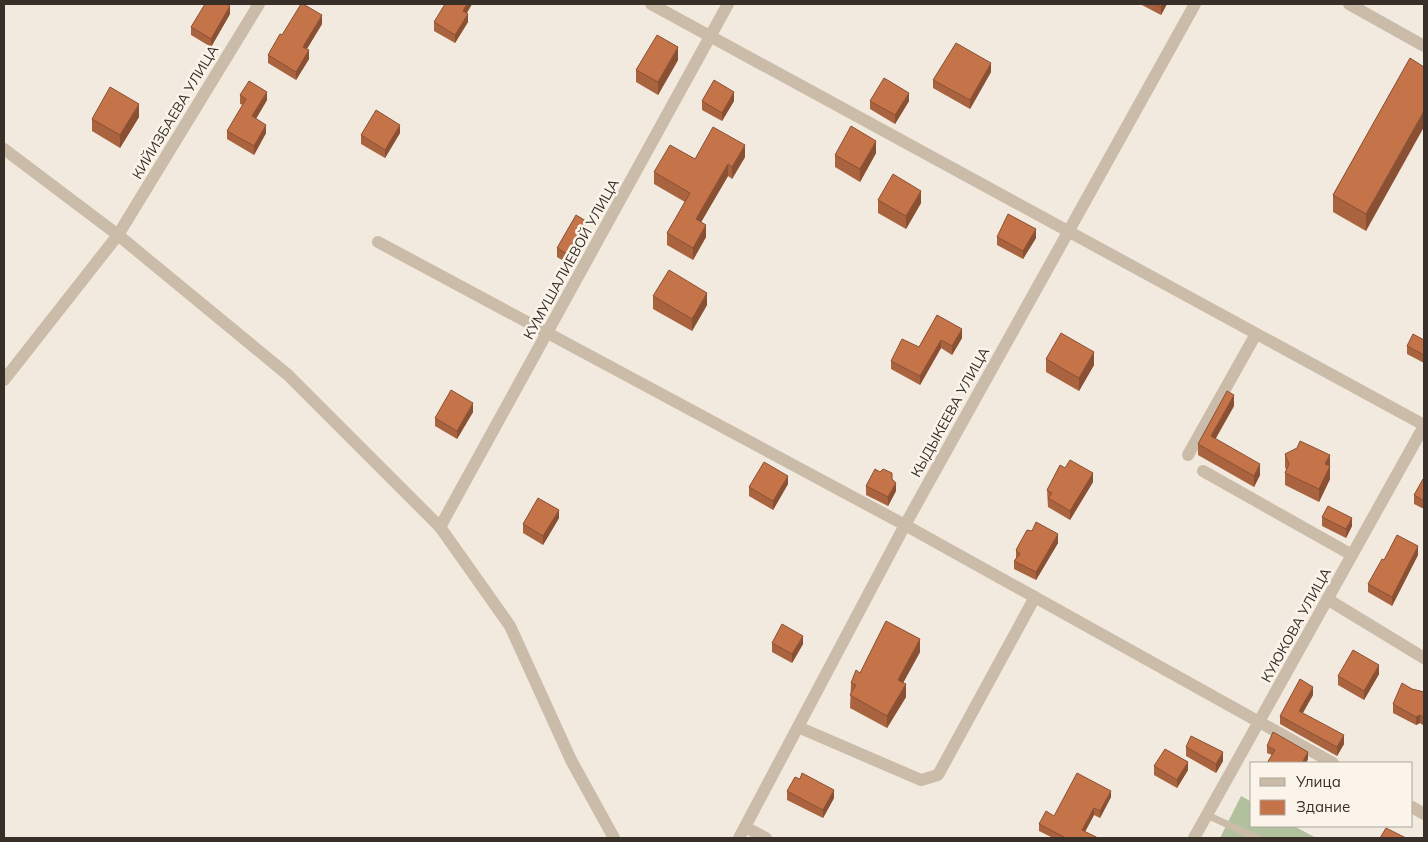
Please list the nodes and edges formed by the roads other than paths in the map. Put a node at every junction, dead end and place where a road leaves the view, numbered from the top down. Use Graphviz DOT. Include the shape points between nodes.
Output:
graph roads {
  1 [pos="259,4"];
  2 [pos="651,4"];
  3 [pos="728,4"];
  4 [pos="1195,4"];
  5 [pos="1349,4"];
  6 [pos="710,36"];
  7 [pos="1424,46"];
  8 [pos="4,148"];
  9 [pos="1066,232"];
  10 [pos="118,235"];
  11 [pos="378,242"];
  12 [pos="547,333"];
  13 [pos="1256,334"];
  14 [pos="4,378"];
  15 [pos="1424,426"];
  16 [pos="1188,455"];
  17 [pos="1204,471"];
  18 [pos="905,525"];
  19 [pos="440,527"];
  20 [pos="1352,555"];
  21 [pos="1035,597"];
  22 [pos="1327,599"];
  23 [pos="1424,658"];
  24 [pos="1259,722"];
  25 [pos="798,727"];
  26 [pos="1331,762"];
  27 [pos="1413,808"];
  28 [pos="1424,814"];
  29 [pos="1208,815"];
  30 [pos="742,833"];
  31 [pos="614,838"];
  32 [pos="766,838"];
  33 [pos="1194,838"];
  34 [pos="1258,838"];
  1 -- 10 [label="street, КИЙИЗБАЕВА УЛИЦА"];
  2 -- 6 [label="street"];
  3 -- 6 [label="street, КУМУШАЛИЕВОЙ УЛИЦА"];
  4 -- 9 [label="street, КЫДЫКЕЕВА УЛИЦА"];
  5 -- 7 [label="street"];
  6 -- 9 [label="street"];
  6 -- 12 [label="street, КУМУШАЛИЕВОЙ УЛИЦА"];
  8 -- 10 [label="street"];
  9 -- 13 [label="street"];
  9 -- 18 [label="street, КЫДЫКЕЕВА УЛИЦА"];
  10 -- 14 [label="street, КИЙИЗБАЕВА УЛИЦА"];
  10 -- 19 [label="street" via="288,375"];
  11 -- 12 [label="street"];
  12 -- 18 [label="street"];
  12 -- 19 [label="street, КУМУШАЛИЕВОЙ УЛИЦА"];
  13 -- 15 [label="street"];
  13 -- 16 [label="street"];
  15 -- 20 [label="street, КУЮКОВА УЛИЦА"];
  17 -- 20 [label="street"];
  18 -- 21 [label="street"];
  18 -- 25 [label="street, КЫДЫКЕЕВА УЛИЦА"];
  19 -- 31 [label="street" via="510,626 570,760"];
  20 -- 22 [label="street, КУЮКОВА УЛИЦА"];
  21 -- 24 [label="street"];
  21 -- 25 [label="street" via="938,775 922,780"];
  22 -- 23 [label="street"];
  22 -- 24 [label="street, КУЮКОВА УЛИЦА"];
  24 -- 26 [label="street"];
  24 -- 29 [label="street, КУЮКОВА УЛИЦА"];
  25 -- 30 [label="street, КЫДЫКЕЕВА УЛИЦА"];
  27 -- 28 [label="street"];
  29 -- 33 [label="street, КУЮКОВА УЛИЦА"];
  29 -- 34 [label="lane"];
  30 -- 32 [label="street"];
}
